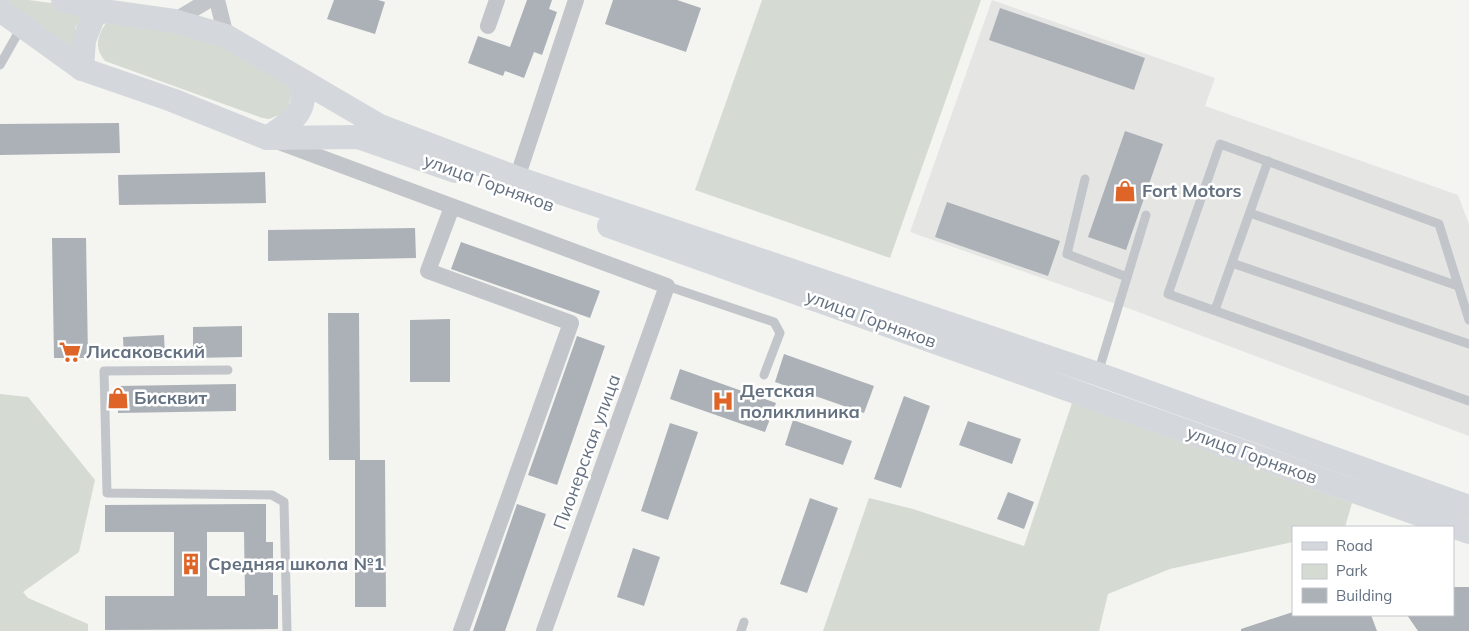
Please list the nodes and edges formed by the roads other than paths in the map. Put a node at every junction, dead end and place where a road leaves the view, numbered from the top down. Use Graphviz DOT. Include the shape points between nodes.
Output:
graph roads {
  1 [pos="63,0"];
  2 [pos="209,0"];
  3 [pos="217,0"];
  4 [pos="497,0"];
  5 [pos="576,0"];
  6 [pos="0,10"];
  7 [pos="104,11"];
  8 [pos="174,21"];
  9 [pos="22,26"];
  10 [pos="488,26"];
  11 [pos="226,36"];
  12 [pos="0,66"];
  13 [pos="82,69"];
  14 [pos="299,79"];
  15 [pos="267,138"];
  16 [pos="1268,161"];
  17 [pos="517,178"];
  18 [pos="1085,179"];
  19 [pos="452,206"];
  20 [pos="1250,213"];
  21 [pos="1146,216"];
  22 [pos="1232,263"];
  23 [pos="1127,278"];
  24 [pos="667,286"];
  25 [pos="1458,286"];
  26 [pos="1215,310"];
  27 [pos="1469,320"];
  28 [pos="1469,344"];
  29 [pos="228,370"];
  30 [pos="1098,374"];
  31 [pos="764,375"];
  32 [pos="1469,401"];
  33 [pos="1469,507"];
  34 [pos="1452,526"];
  35 [pos="1454,527"];
  36 [pos="1469,532"];
  37 [pos="288,631"];
  38 [pos="461,631"];
  39 [pos="544,631"];
  1 -- 7 [label="street, улица Горняков"];
  2 -- 8 [label="street"];
  3 -- 11 [label="street"];
  4 -- 10 [label="street"];
  5 -- 17 [label="street"];
  6 -- 9 [label="street, улица Горняков"];
  7 -- 8 [label="street, улица Горняков"];
  7 -- 13 [label="street" via="94,16 84,40"];
  8 -- 11 [label="street, улица Горняков"];
  9 -- 12 [label="lane"];
  9 -- 13 [label="street, улица Горняков"];
  11 -- 14 [label="street, улица Горняков"];
  13 -- 15 [label="street, улица Горняков"];
  14 -- 15 [label="street" via="305,92 296,118"];
  14 -- 17 [label="street, улица Горняков" via="380,126"];
  15 -- 19 [label="street, улица Горняков"];
  15 -- 34 [label="street, улица Горняков" via="358,137"];
  16 -- 20 [label="lane"];
  16 -- 25 [label="lane" via="1439,224"];
  16 -- 26 [label="lane" via="1220,144 1168,294"];
  17 -- 30 [label="street, улица Горняков"];
  18 -- 23 [label="lane" via="1067,254"];
  19 -- 24 [label="street, улица Горняков"];
  19 -- 38 [label="street" via="428,271 571,324"];
  20 -- 22 [label="lane"];
  20 -- 25 [label="lane"];
  21 -- 23 [label="lane"];
  22 -- 26 [label="lane"];
  22 -- 28 [label="lane"];
  23 -- 30 [label="lane"];
  24 -- 31 [label="lane" via="774,322 780,333"];
  24 -- 39 [label="street, Пионерская улица"];
  25 -- 27 [label="lane"];
  26 -- 32 [label="lane"];
  29 -- 37 [label="lane" via="104,371 107,493 272,495 284,502"];
  30 -- 33 [label="street, улица Горняков"];
  35 -- 36 [label="street, улица Горняков"];
}
